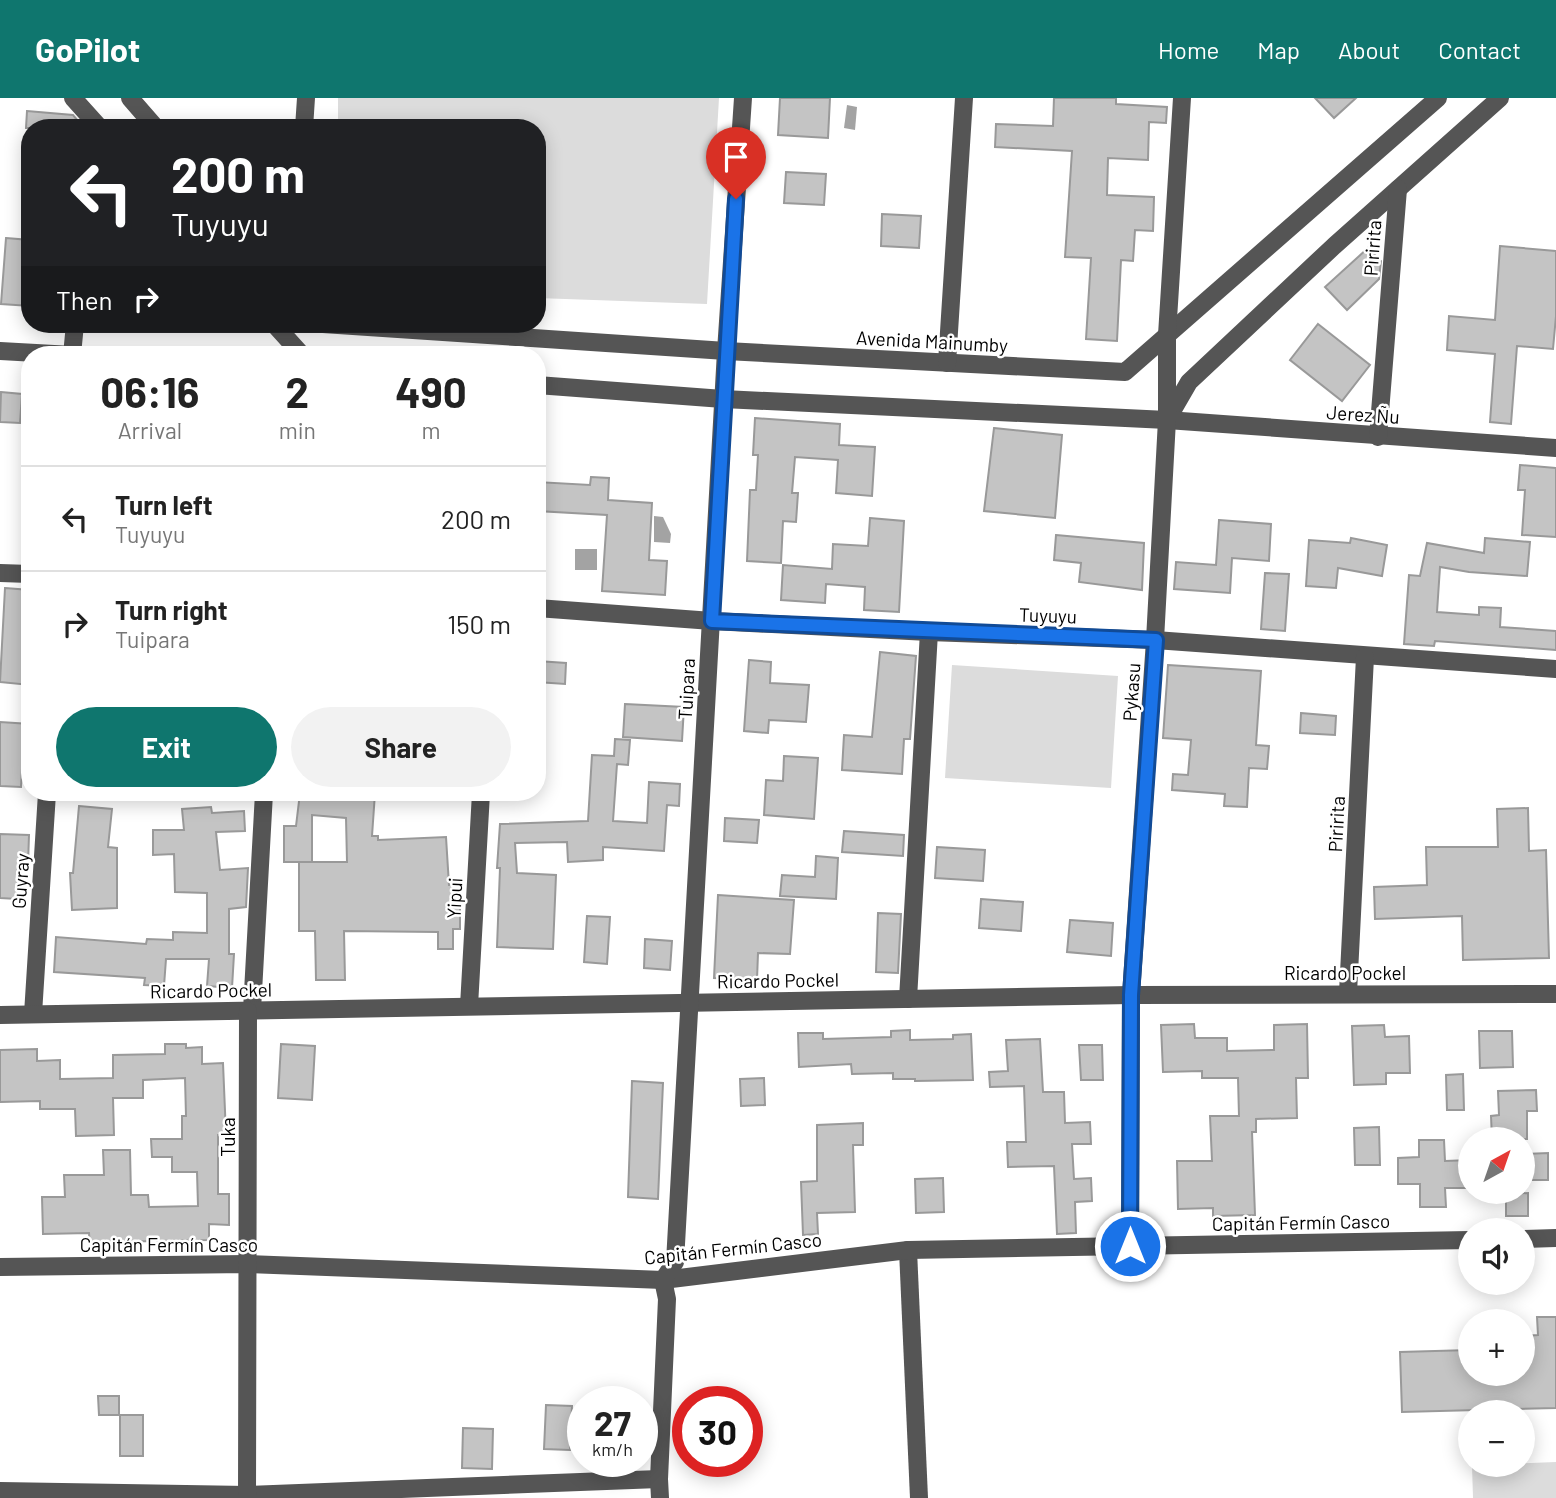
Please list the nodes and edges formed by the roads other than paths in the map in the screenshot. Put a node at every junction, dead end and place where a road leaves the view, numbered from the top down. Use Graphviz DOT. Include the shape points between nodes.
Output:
graph roads {
  1 [pos="73,98"];
  2 [pos="130,98"];
  3 [pos="306,98"];
  4 [pos="743,98"];
  5 [pos="964,98"];
  6 [pos="1182,98"];
  7 [pos="1438,98"];
  8 [pos="1500,98"];
  9 [pos="89,119"];
  10 [pos="148,119"];
  11 [pos="305,119"];
  12 [pos="1398,189"];
  13 [pos="457,333"];
  14 [pos="1167,335"];
  15 [pos="0,351"];
  16 [pos="726,351"];
  17 [pos="21,352"];
  18 [pos="947,363"];
  19 [pos="546,387"];
  20 [pos="723,399"];
  21 [pos="1167,420"];
  22 [pos="1378,437"];
  23 [pos="1556,448"];
  24 [pos="0,573"];
  25 [pos="21,574"];
  26 [pos="546,609"];
  27 [pos="712,621"];
  28 [pos="929,632"];
  29 [pos="1156,640"];
  30 [pos="1365,657"];
  31 [pos="1556,669"];
  32 [pos="46,801"];
  33 [pos="263,801"];
  34 [pos="481,801"];
  35 [pos="1348,993"];
  36 [pos="1556,994"];
  37 [pos="1131,995"];
  38 [pos="908,999"];
  39 [pos="689,1002"];
  40 [pos="470,1006"];
  41 [pos="250,1011"];
  42 [pos="33,1014"];
  43 [pos="0,1015"];
  44 [pos="1556,1238"];
  45 [pos="1535,1239"];
  46 [pos="1458,1240"];
  47 [pos="1130,1246"];
  48 [pos="908,1250"];
  49 [pos="247,1264"];
  50 [pos="0,1267"];
  51 [pos="663,1280"];
  52 [pos="659,1479"];
  53 [pos="0,1491"];
  54 [pos="247,1497"];
  55 [pos="660,1498"];
  56 [pos="919,1498"];
  1 -- 9 [label="street"];
  2 -- 10 [label="street"];
  3 -- 11 [label="street"];
  4 -- 16 [label="street, Tuipara"];
  5 -- 18 [label="street"];
  6 -- 14 [label="street, Pykasu"];
  7 -- 14 [label="street, Avenida Mainumby"];
  8 -- 12 [label="street"];
  12 -- 21 [label="street" via="1189,382"];
  12 -- 22 [label="street, Piririta"];
  13 -- 16 [label="street, Avenida Mainumby"];
  14 -- 18 [label="street, Avenida Mainumby" via="1125,372"];
  14 -- 21 [label="street, Pykasu"];
  15 -- 17 [label="street"];
  16 -- 18 [label="street, Avenida Mainumby"];
  16 -- 20 [label="street, Tuipara"];
  19 -- 20 [label="street"];
  20 -- 21 [label="street"];
  20 -- 27 [label="street, Tuipara"];
  21 -- 22 [label="street, Jerez Ñu"];
  21 -- 29 [label="street, Pykasu"];
  22 -- 23 [label="street, Jerez Ñu"];
  24 -- 25 [label="street"];
  26 -- 27 [label="street, Tuyuyu"];
  27 -- 28 [label="street, Tuyuyu"];
  27 -- 39 [label="street, Tuipara"];
  28 -- 29 [label="street, Tuyuyu"];
  28 -- 38 [label="street"];
  29 -- 30 [label="street, Tuyuyu"];
  29 -- 37 [label="street, Pykasu"];
  30 -- 31 [label="street, Tuyuyu"];
  30 -- 35 [label="street, Piririta"];
  32 -- 42 [label="street, Guyray"];
  33 -- 41 [label="street, Tuka"];
  34 -- 40 [label="street, Yipui"];
  35 -- 36 [label="street, Ricardo Pockel"];
  35 -- 37 [label="street, Ricardo Pockel"];
  37 -- 38 [label="street, Ricardo Pockel"];
  37 -- 47 [label="street, Pykasu"];
  38 -- 39 [label="street, Ricardo Pockel"];
  39 -- 40 [label="street, Ricardo Pockel"];
  39 -- 51 [label="street, Tuipara" via="675,1262"];
  40 -- 41 [label="street, Ricardo Pockel"];
  41 -- 42 [label="street, Ricardo Pockel"];
  41 -- 49 [label="street, Tuka"];
  42 -- 43 [label="street, Ricardo Pockel"];
  44 -- 45 [label="street"];
  46 -- 47 [label="street, Capitán Fermín Casco"];
  47 -- 48 [label="street, Capitán Fermín Casco"];
  48 -- 51 [label="street, Capitán Fermín Casco"];
  48 -- 56 [label="street"];
  49 -- 50 [label="street, Capitán Fermín Casco"];
  49 -- 51 [label="street, Capitán Fermín Casco"];
  49 -- 54 [label="street, Tuka"];
  51 -- 52 [label="street" via="667,1299"];
  52 -- 54 [label="street"];
  52 -- 55 [label="street"];
  53 -- 54 [label="street"];
}
